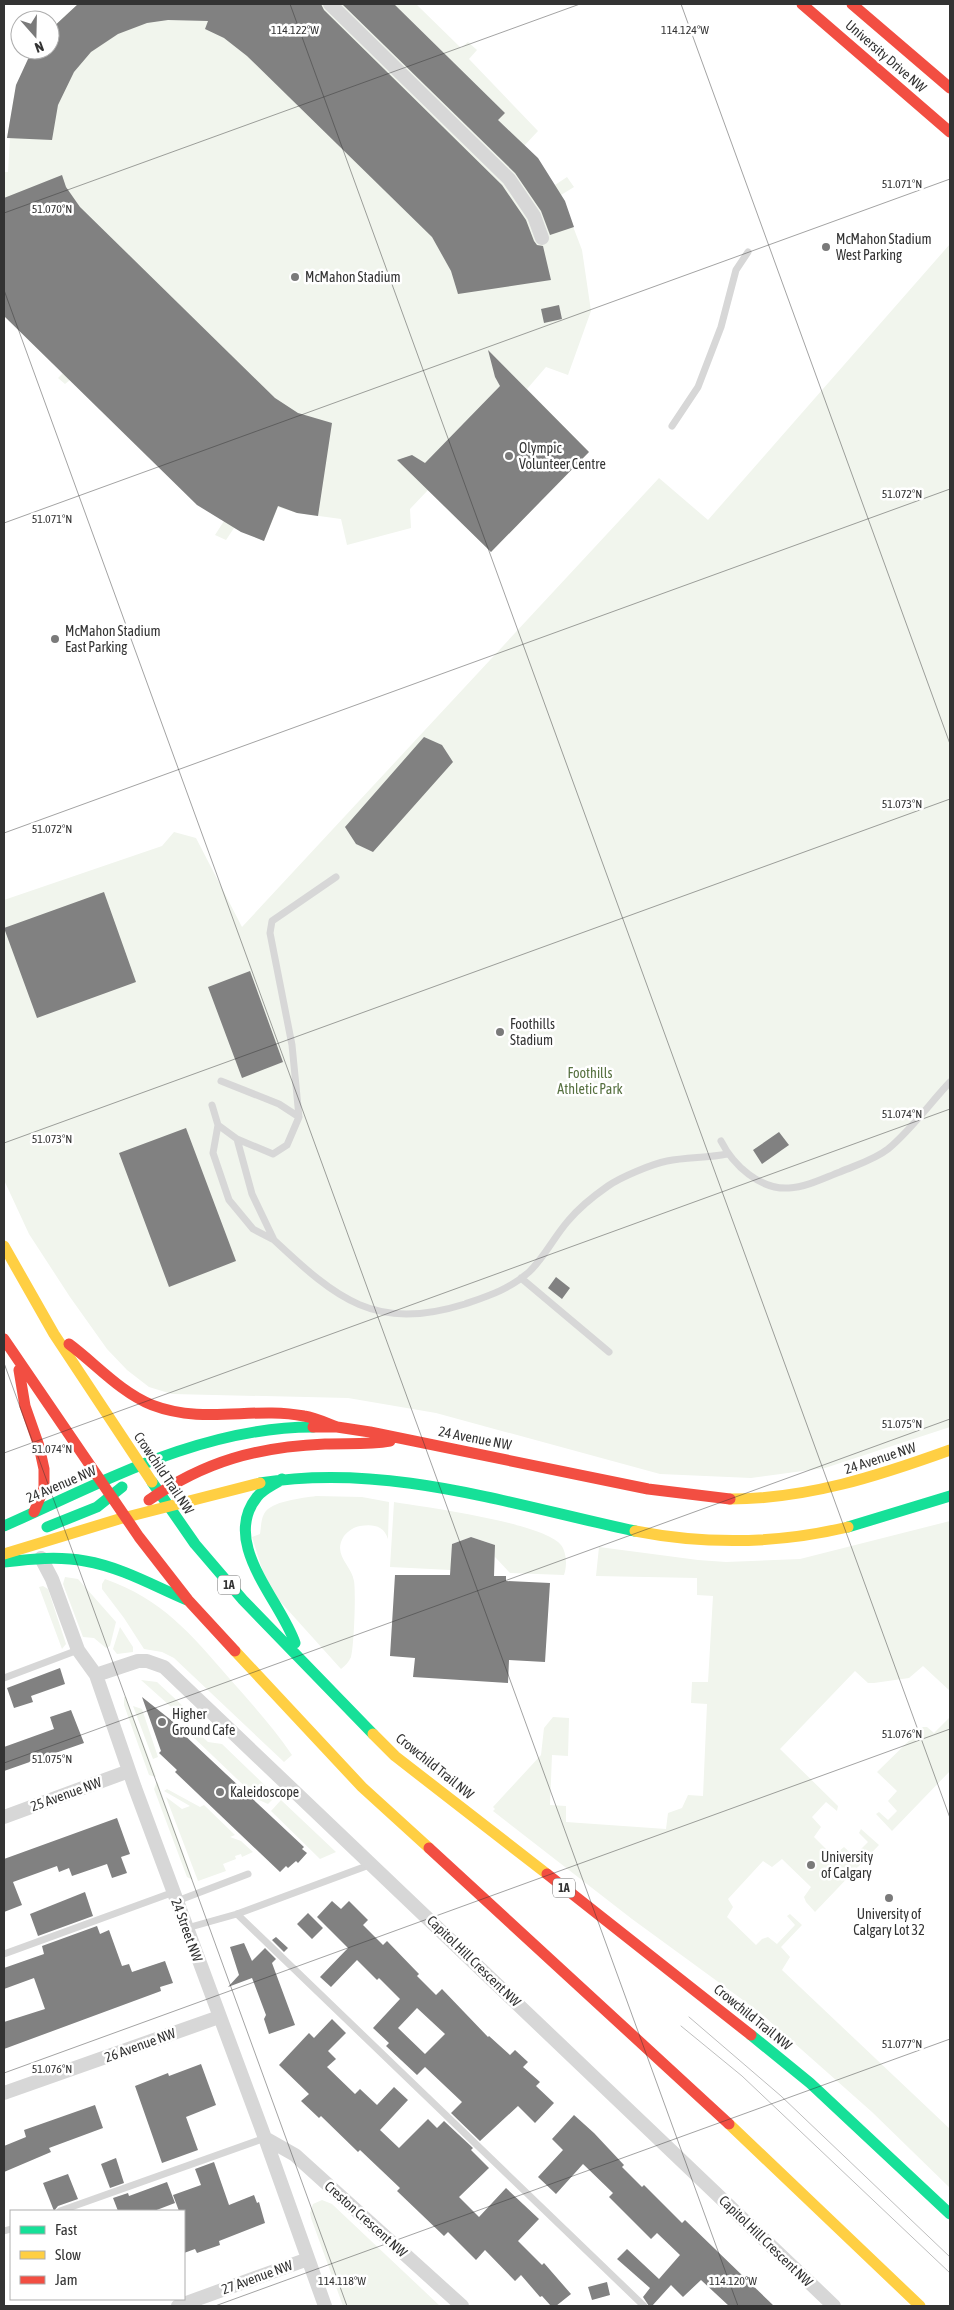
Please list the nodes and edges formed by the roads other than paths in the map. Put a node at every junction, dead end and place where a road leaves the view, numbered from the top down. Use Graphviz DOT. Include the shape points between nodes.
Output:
graph roads {
  1 [pos="330,4"];
  2 [pos="802,4"];
  3 [pos="852,4"];
  4 [pos="950,88"];
  5 [pos="950,132"];
  6 [pos="542,238"];
  7 [pos="748,252"];
  8 [pos="672,426"];
  9 [pos="336,876"];
  10 [pos="220,1081"];
  11 [pos="950,1082"];
  12 [pos="212,1105"];
  13 [pos="299,1117"];
  14 [pos="218,1125"];
  15 [pos="237,1139"];
  16 [pos="721,1141"];
  17 [pos="728,1154"];
  18 [pos="274,1240"];
  19 [pos="4,1246"];
  20 [pos="521,1278"];
  21 [pos="54,1334"];
  22 [pos="4,1339"];
  23 [pos="609,1352"];
  24 [pos="17,1362"];
  25 [pos="337,1427"];
  26 [pos="399,1438"];
  27 [pos="950,1450"];
  28 [pos="141,1465"];
  29 [pos="282,1479"];
  30 [pos="102,1482"];
  31 [pos="160,1491"];
  32 [pos="950,1496"];
  33 [pos="112,1498"];
  34 [pos="169,1505"];
  35 [pos="34,1512"];
  36 [pos="125,1517"];
  37 [pos="4,1526"];
  38 [pos="38,1530"];
  39 [pos="21,1537"];
  40 [pos="4,1543"];
  41 [pos="4,1554"];
  42 [pos="41,1558"];
  43 [pos="4,1562"];
  44 [pos="188,1600"];
  45 [pos="78,1650"];
  46 [pos="299,1656"];
  47 [pos="96,1675"];
  48 [pos="4,1678"];
  49 [pos="129,1771"];
  50 [pos="4,1816"];
  51 [pos="372,1864"];
  52 [pos="248,1874"];
  53 [pos="175,1897"];
  54 [pos="236,1914"];
  55 [pos="187,1928"];
  56 [pos="4,1954"];
  57 [pos="219,2017"];
  58 [pos="4,2093"];
  59 [pos="265,2138"];
  60 [pos="63,2210"];
  61 [pos="950,2214"];
  62 [pos="308,2259"];
  63 [pos="182,2306"];
  64 [pos="325,2306"];
  65 [pos="462,2306"];
  66 [pos="644,2306"];
  67 [pos="834,2306"];
  68 [pos="920,2306"];
  1 -- 6 [label="street" via="510,179 534,216"];
  2 -- 5 [label="main road, University Drive NW"];
  3 -- 4 [label="main road, University Drive NW"];
  7 -- 8 [label="lane" via="736,270 721,327 698,387"];
  9 -- 13 [label="lane" via="272,921 270,933 292,1045"];
  10 -- 13 [label="lane" via="279,1104"];
  11 -- 17 [label="lane" via="888,1148 874,1158 809,1184 775,1187 758,1180"];
  12 -- 14 [label="lane"];
  13 -- 15 [label="lane" via="287,1144 273,1154"];
  14 -- 15 [label="lane"];
  14 -- 18 [label="lane" via="213,1154 229,1200 253,1228"];
  15 -- 18 [label="lane" via="252,1194"];
  16 -- 17 [label="lane"];
  17 -- 20 [label="lane" via="667,1161 609,1186 569,1219 530,1271"];
  18 -- 20 [label="lane" via="325,1285 357,1305 382,1313 438,1312 498,1293"];
  19 -- 21 [label="main road, Crowchild Trail NW / 1A"];
  20 -- 23 [label="lane"];
  21 -- 25 [label="main road" via="132,1394 152,1405 197,1414 303,1415"];
  21 -- 28 [label="main road, Crowchild Trail NW / 1A"];
  22 -- 24 [label="main road"];
  24 -- 30 [label="main road"];
  24 -- 35 [label="main road" via="25,1406 44,1469 44,1488"];
  25 -- 26 [label="main road, 24 Avenue NW"];
  25 -- 28 [label="main road, 24 Avenue NW" via="280,1427 247,1432 199,1443"];
  26 -- 27 [label="main road, 24 Avenue NW" via="662,1493 732,1499 779,1497 824,1490"];
  26 -- 31 [label="main road" via="372,1445 332,1444 260,1450 222,1460 185,1475"];
  28 -- 30 [label="main road, 24 Avenue NW"];
  28 -- 31 [label="main road, Crowchild Trail NW / 1A"];
  28 -- 33 [label="main road"];
  29 -- 32 [label="main road" via="351,1477 396,1482 670,1537 717,1542 812,1536 859,1526"];
  29 -- 34 [label="main road" via="236,1487"];
  29 -- 46 [label="main road" via="258,1496 246,1524 246,1538 252,1567 292,1630"];
  30 -- 33 [label="main road"];
  30 -- 35 [label="main road, 24 Avenue NW"];
  31 -- 34 [label="main road, Crowchild Trail NW / 1A"];
  31 -- 36 [label="main road"];
  33 -- 36 [label="main road"];
  33 -- 38 [label="main road" via="101,1506"];
  34 -- 36 [label="main road"];
  34 -- 46 [label="main road, Crowchild Trail NW / 1A" via="195,1544 243,1600"];
  35 -- 37 [label="main road, 24 Avenue NW"];
  36 -- 41 [label="main road"];
  36 -- 44 [label="main road"];
  39 -- 40 [label="main road"];
  42 -- 43 [label="main road"];
  42 -- 44 [label="main road" via="102,1564"];
  42 -- 45 [label="street, 24 Street NW"];
  44 -- 68 [label="main road" via="362,1787 676,2074"];
  45 -- 47 [label="street, 24 Street NW"];
  45 -- 48 [label="lane"];
  46 -- 61 [label="main road, Crowchild Trail NW / 1A" via="396,1756 810,2083"];
  47 -- 49 [label="street, 24 Street NW"];
  47 -- 51 [label="street, Capitol Hill Crescent NW" via="138,1661 164,1667"];
  49 -- 50 [label="street, 25 Avenue NW"];
  49 -- 53 [label="street, 24 Street NW"];
  51 -- 54 [label="lane"];
  51 -- 67 [label="street, Capitol Hill Crescent NW"];
  52 -- 53 [label="lane"];
  53 -- 55 [label="street, 24 Street NW"];
  53 -- 56 [label="lane"];
  54 -- 55 [label="lane"];
  54 -- 66 [label="lane"];
  55 -- 57 [label="street, 24 Street NW"];
  57 -- 58 [label="street, 26 Avenue NW"];
  57 -- 59 [label="street, 24 Street NW"];
  59 -- 60 [label="lane"];
  59 -- 62 [label="street, 24 Street NW"];
  59 -- 65 [label="street, Creston Crescent NW" via="295,2155"];
  62 -- 63 [label="street, 27 Avenue NW"];
  62 -- 64 [label="street, 24 Street NW"];
}
